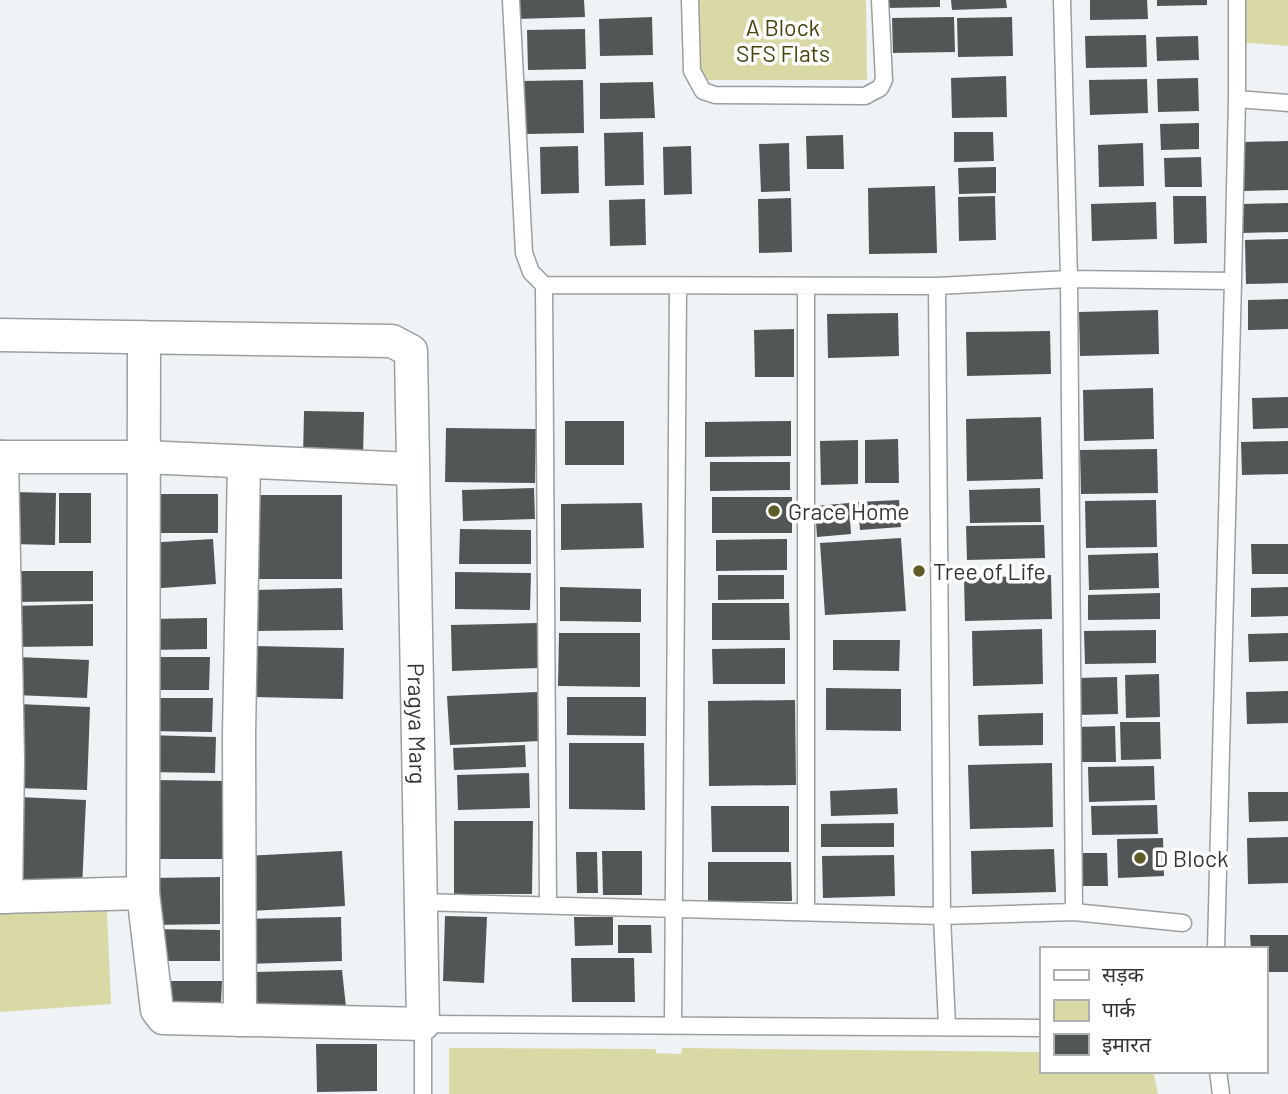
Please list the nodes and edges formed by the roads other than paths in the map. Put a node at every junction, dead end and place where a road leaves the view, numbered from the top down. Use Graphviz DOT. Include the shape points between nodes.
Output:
graph roads {
  1 [pos="511,0"];
  2 [pos="690,0"];
  3 [pos="880,0"];
  4 [pos="1062,0"];
  5 [pos="1237,0"];
  6 [pos="1237,99"];
  7 [pos="1288,103"];
  8 [pos="1069,279"];
  9 [pos="1233,281"];
  10 [pos="544,285"];
  11 [pos="678,286"];
  12 [pos="806,286"];
  13 [pos="937,286"];
  14 [pos="0,335"];
  15 [pos="144,337"];
  16 [pos="1,457"];
  17 [pos="144,457"];
  18 [pos="244,462"];
  19 [pos="412,469"];
  20 [pos="143,893"];
  21 [pos="3,897"];
  22 [pos="419,902"];
  23 [pos="548,904"];
  24 [pos="674,907"];
  25 [pos="806,910"];
  26 [pos="1074,912"];
  27 [pos="942,916"];
  28 [pos="1183,923"];
  29 [pos="1216,947"];
  30 [pos="240,1020"];
  31 [pos="423,1024"];
  32 [pos="673,1024"];
  33 [pos="947,1026"];
  34 [pos="1040,1028"];
  35 [pos="1218,1073"];
  36 [pos="423,1094"];
  37 [pos="1221,1094"];
  1 -- 10 [label="lane" via="524,253 531,272"];
  2 -- 3 [label="lane" via="692,71 703,91 715,95 865,96 880,88 884,80"];
  4 -- 8 [label="lane"];
  5 -- 6 [label="lane"];
  6 -- 7 [label="lane"];
  6 -- 9 [label="lane"];
  8 -- 9 [label="lane"];
  8 -- 13 [label="lane"];
  8 -- 26 [label="lane"];
  9 -- 29 [label="lane"];
  10 -- 11 [label="lane"];
  10 -- 23 [label="lane"];
  11 -- 12 [label="lane"];
  11 -- 24 [label="lane"];
  12 -- 13 [label="lane"];
  12 -- 25 [label="lane"];
  13 -- 27 [label="lane"];
  14 -- 15 [label="street"];
  15 -- 17 [label="street"];
  15 -- 19 [label="street, Pragya Marg" via="392,341 411,351"];
  16 -- 17 [label="street"];
  16 -- 21 [label="street" via="8,758"];
  17 -- 18 [label="street"];
  17 -- 20 [label="street"];
  18 -- 19 [label="street"];
  18 -- 30 [label="street"];
  19 -- 22 [label="street, Pragya Marg"];
  20 -- 21 [label="street"];
  20 -- 30 [label="street" via="155,1006 160,1015"];
  22 -- 23 [label="lane"];
  22 -- 31 [label="street, Pragya Marg"];
  23 -- 24 [label="lane"];
  24 -- 25 [label="lane"];
  24 -- 32 [label="lane"];
  25 -- 27 [label="lane"];
  26 -- 27 [label="lane"];
  26 -- 28 [label="lane"];
  27 -- 33 [label="lane"];
  30 -- 31 [label="street"];
  31 -- 32 [label="lane"];
  31 -- 36 [label="lane, Pragya Marg"];
  32 -- 33 [label="lane"];
  33 -- 34 [label="lane"];
  35 -- 37 [label="lane"];
}
